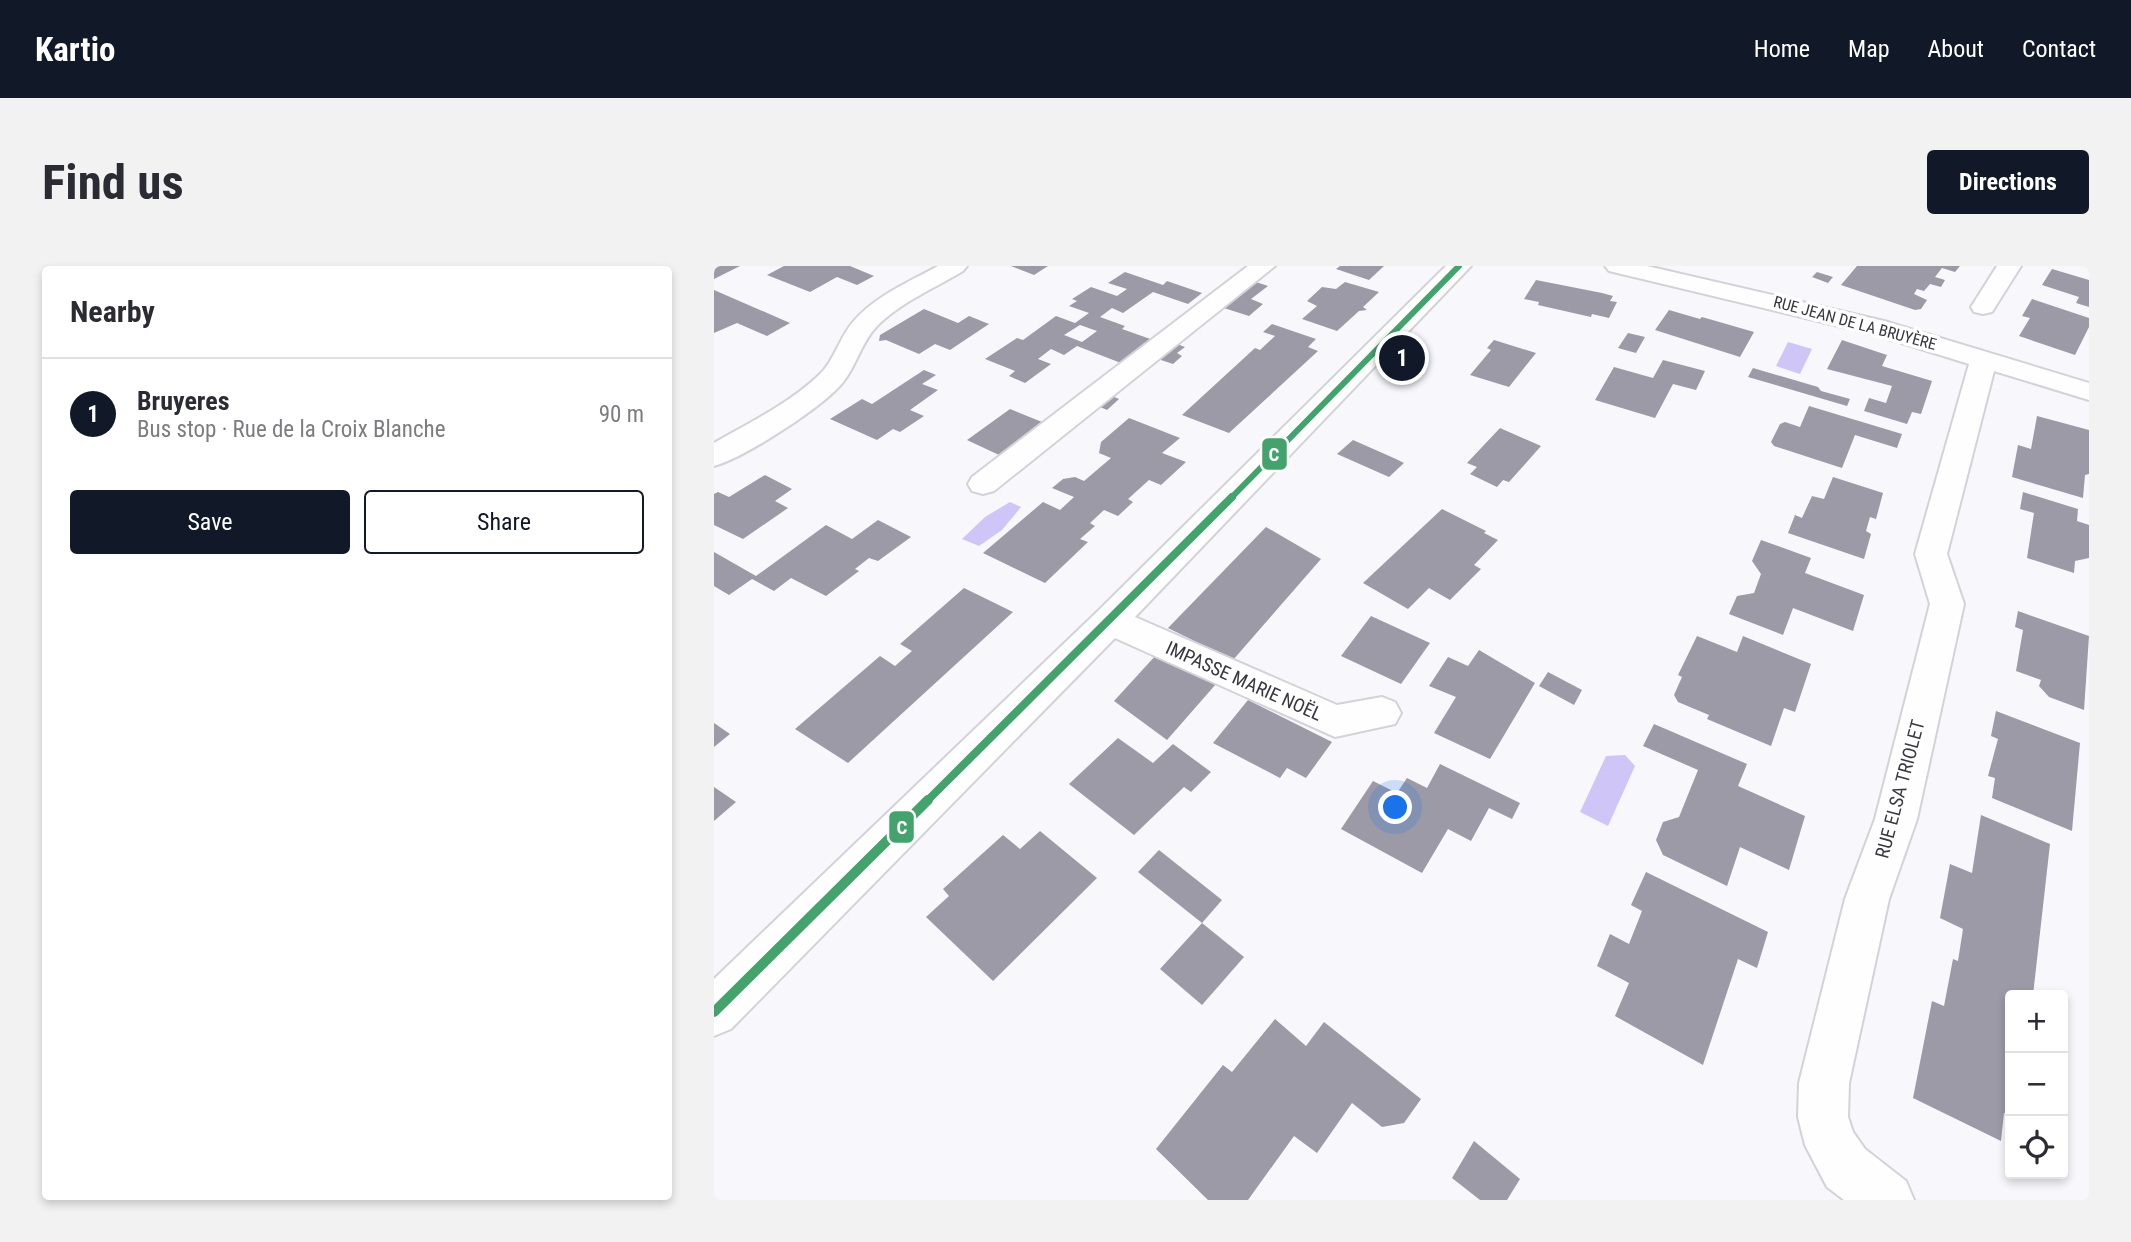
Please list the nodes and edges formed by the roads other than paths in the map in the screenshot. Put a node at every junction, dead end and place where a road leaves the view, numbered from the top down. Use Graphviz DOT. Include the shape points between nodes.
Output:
graph roads {
  1 [pos="955,266"];
  2 [pos="1263,266"];
  3 [pos="1459,266"];
  4 [pos="1618,266"];
  5 [pos="2009,266"];
  6 [pos="1983,307"];
  7 [pos="1984,359"];
  8 [pos="2089,392"];
  9 [pos="714,456"];
  10 [pos="983,484"];
  11 [pos="1110,621"];
  12 [pos="1382,713"];
  13 [pos="714,1013"];
  14 [pos="1887,1200"];
  1 -- 9 [label="street" via="863,325 831,380"];
  2 -- 10 [label="street"];
  3 -- 11 [label="street"];
  4 -- 7 [label="street, RUE JEAN DE LA BRUYÈRE" via="1824,313"];
  5 -- 6 [label="street"];
  7 -- 8 [label="street, RUE JEAN DE LA BRUYÈRE"];
  7 -- 14 [label="street, RUE ELSA TRIOLET" via="1931,554 1947,604 1896,819 1867,899 1824,1083 1823,1117 1831,1145 1846,1168"];
  11 -- 12 [label="street, IMPASSE MARIE NOËL" via="1335,721"];
  11 -- 13 [label="street"];
}
